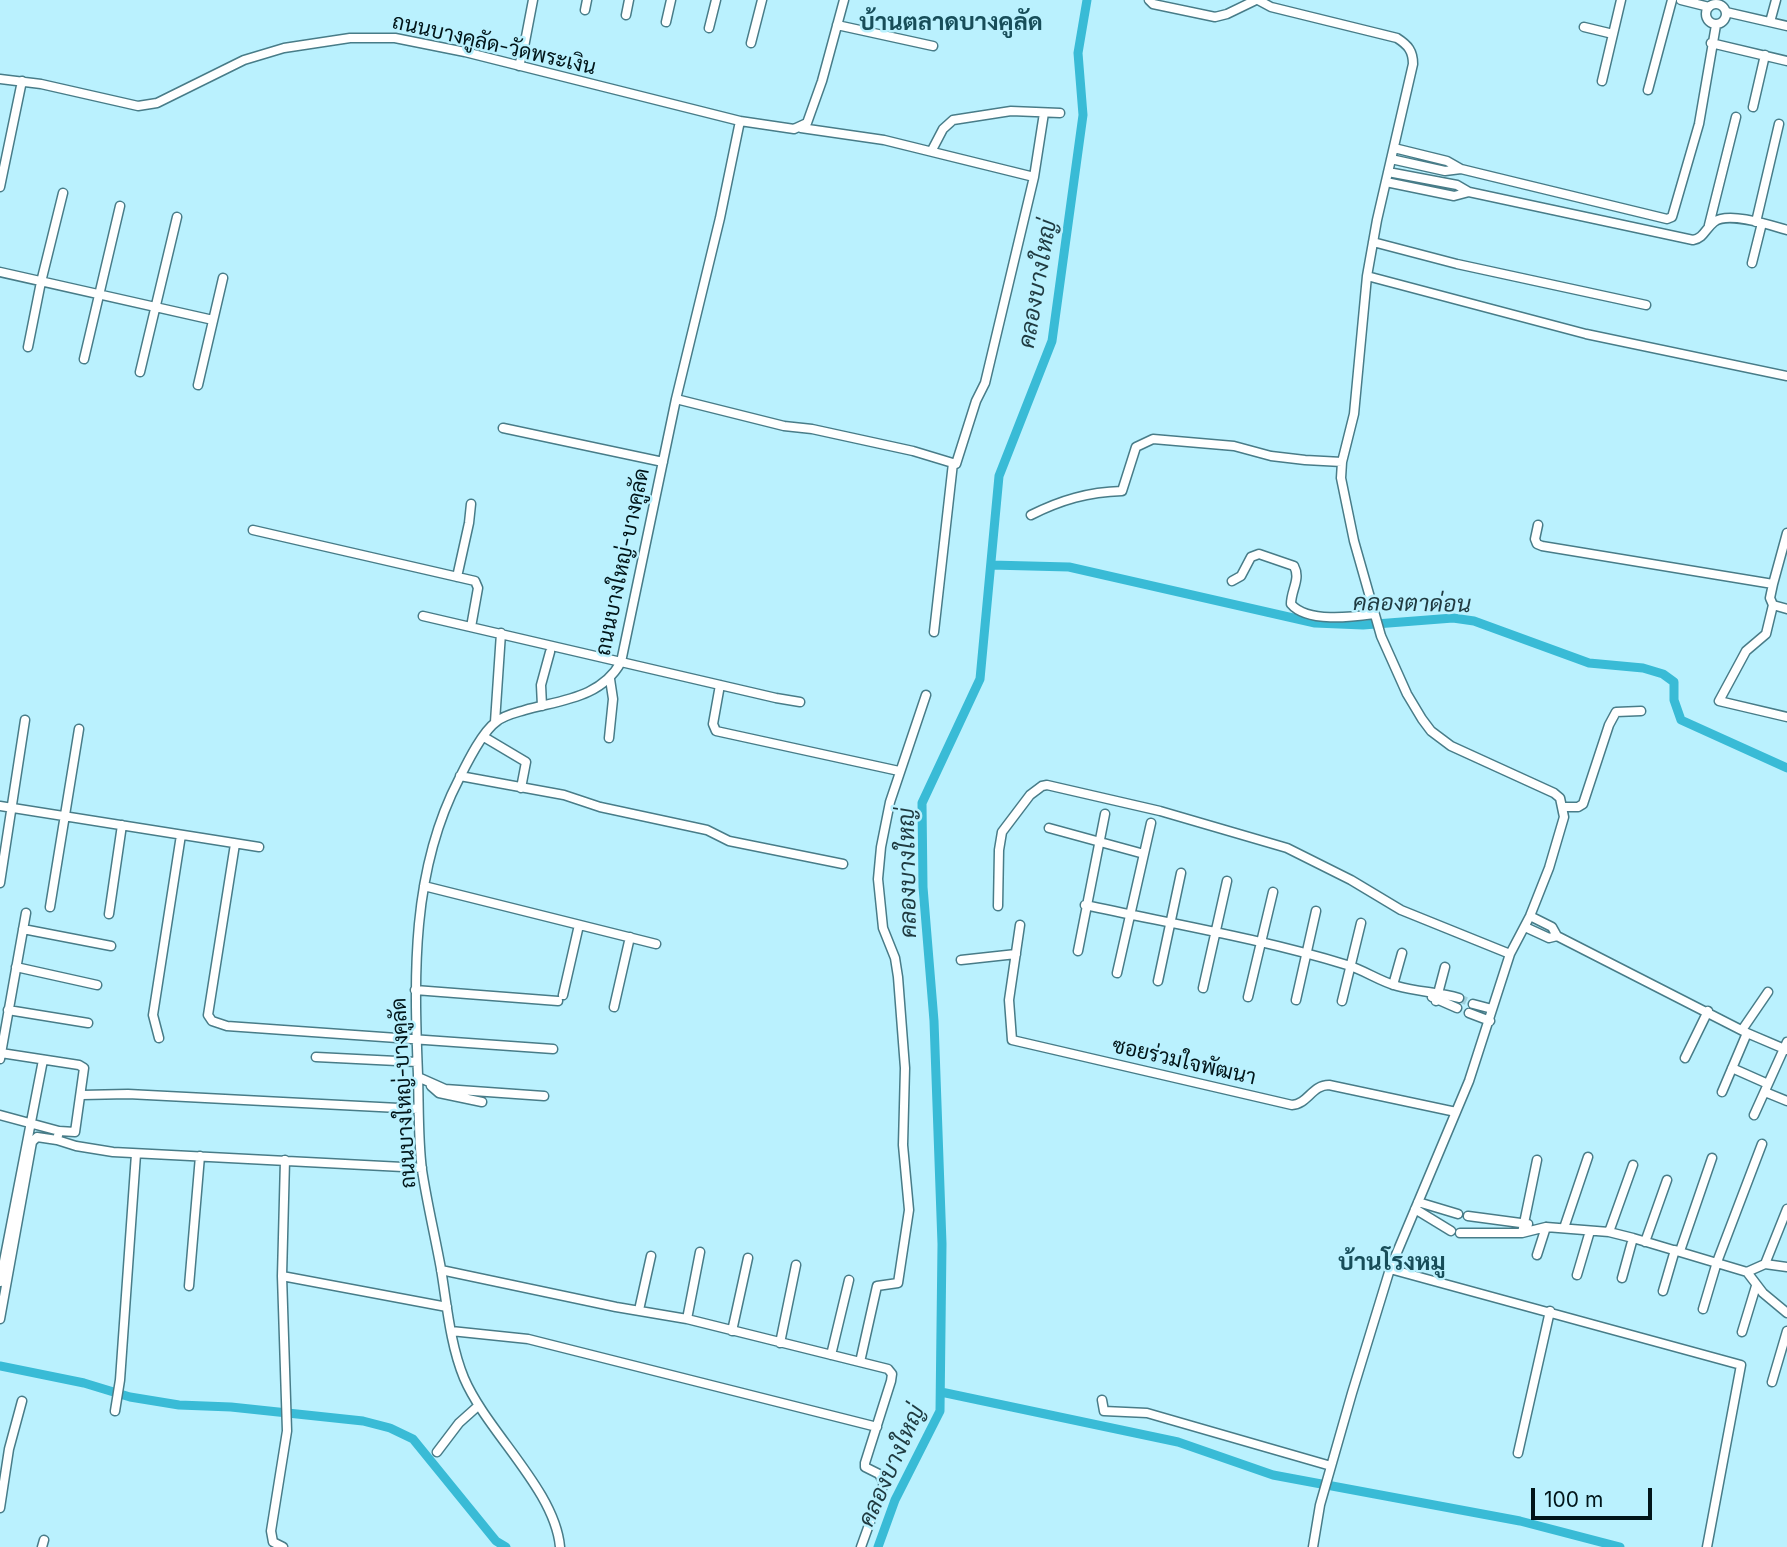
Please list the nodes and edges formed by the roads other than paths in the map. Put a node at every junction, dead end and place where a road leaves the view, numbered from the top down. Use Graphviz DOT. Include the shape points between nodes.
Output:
graph roads {
  1 [pos="533,0"];
  2 [pos="587,0"];
  3 [pos="629,0"];
  4 [pos="671,0"];
  5 [pos="716,0"];
  6 [pos="762,0"];
  7 [pos="844,0"];
  8 [pos="1149,0"];
  9 [pos="1257,0"];
  10 [pos="1621,0"];
  11 [pos="1672,0"];
  12 [pos="1681,0"];
  13 [pos="1776,0"];
  14 [pos="1709,7"];
  15 [pos="1726,7"];
  16 [pos="585,10"];
  17 [pos="626,15"];
  18 [pos="666,22"];
  19 [pos="1770,22"];
  20 [pos="837,25"];
  21 [pos="1716,25"];
  22 [pos="1787,26"];
  23 [pos="709,27"];
  24 [pos="1584,27"];
  25 [pos="1613,34"];
  26 [pos="751,43"];
  27 [pos="1711,43"];
  28 [pos="933,46"];
  29 [pos="1765,55"];
  30 [pos="1787,61"];
  31 [pos="519,66"];
  32 [pos="0,79"];
  33 [pos="22,81"];
  34 [pos="1602,81"];
  35 [pos="1648,90"];
  36 [pos="1753,107"];
  37 [pos="1044,113"];
  38 [pos="1060,113"];
  39 [pos="1736,117"];
  40 [pos="740,121"];
  41 [pos="1779,124"];
  42 [pos="801,128"];
  43 [pos="1394,148"];
  44 [pos="932,150"];
  45 [pos="1391,159"];
  46 [pos="1461,169"];
  47 [pos="1388,172"];
  48 [pos="1034,177"];
  49 [pos="1386,182"];
  50 [pos="0,187"];
  51 [pos="1469,192"];
  52 [pos="63,193"];
  53 [pos="120,206"];
  54 [pos="177,217"];
  55 [pos="1759,223"];
  56 [pos="1709,228"];
  57 [pos="1787,230"];
  58 [pos="1373,242"];
  59 [pos="1752,263"];
  60 [pos="0,272"];
  61 [pos="1367,276"];
  62 [pos="223,278"];
  63 [pos="41,282"];
  64 [pos="98,294"];
  65 [pos="1646,306"];
  66 [pos="155,307"];
  67 [pos="213,320"];
  68 [pos="28,347"];
  69 [pos="83,359"];
  70 [pos="140,372"];
  71 [pos="1787,376"];
  72 [pos="198,385"];
  73 [pos="676,399"];
  74 [pos="503,428"];
  75 [pos="663,462"];
  76 [pos="1342,462"];
  77 [pos="953,463"];
  78 [pos="471,504"];
  79 [pos="1031,515"];
  80 [pos="1538,525"];
  81 [pos="253,530"];
  82 [pos="1787,533"];
  83 [pos="457,577"];
  84 [pos="1232,582"];
  85 [pos="1773,584"];
  86 [pos="1773,605"];
  87 [pos="1787,609"];
  88 [pos="423,616"];
  89 [pos="1375,616"];
  90 [pos="471,627"];
  91 [pos="934,632"];
  92 [pos="501,633"];
  93 [pos="550,652"];
  94 [pos="621,662"];
  95 [pos="610,679"];
  96 [pos="720,685"];
  97 [pos="926,695"];
  98 [pos="800,702"];
  99 [pos="542,706"];
  100 [pos="1641,711"];
  101 [pos="1787,717"];
  102 [pos="25,720"];
  103 [pos="495,722"];
  104 [pos="79,729"];
  105 [pos="484,737"];
  106 [pos="608,738"];
  107 [pos="900,771"];
  108 [pos="460,776"];
  109 [pos="520,788"];
  110 [pos="0,806"];
  111 [pos="1563,807"];
  112 [pos="11,808"];
  113 [pos="1105,814"];
  114 [pos="64,816"];
  115 [pos="1151,823"];
  116 [pos="122,825"];
  117 [pos="1049,828"];
  118 [pos="181,835"];
  119 [pos="1098,843"];
  120 [pos="235,844"];
  121 [pos="259,847"];
  122 [pos="1144,854"];
  123 [pos="843,864"];
  124 [pos="1181,873"];
  125 [pos="1227,881"];
  126 [pos="0,883"];
  127 [pos="424,886"];
  128 [pos="1273,892"];
  129 [pos="1085,905"];
  130 [pos="998,906"];
  131 [pos="50,907"];
  132 [pos="1316,911"];
  133 [pos="26,913"];
  134 [pos="108,914"];
  135 [pos="1129,915"];
  136 [pos="1530,916"];
  137 [pos="1170,923"];
  138 [pos="1362,923"];
  139 [pos="579,925"];
  140 [pos="1020,925"];
  141 [pos="1525,927"];
  142 [pos="23,929"];
  143 [pos="1215,933"];
  144 [pos="1557,936"];
  145 [pos="631,937"];
  146 [pos="1261,943"];
  147 [pos="656,944"];
  148 [pos="111,946"];
  149 [pos="1078,951"];
  150 [pos="1306,953"];
  151 [pos="1402,953"];
  152 [pos="1016,954"];
  153 [pos="1510,954"];
  154 [pos="961,960"];
  155 [pos="1350,965"];
  156 [pos="16,967"];
  157 [pos="1446,967"];
  158 [pos="1117,973"];
  159 [pos="1158,981"];
  160 [pos="97,985"];
  161 [pos="1394,985"];
  162 [pos="1203,988"];
  163 [pos="415,990"];
  164 [pos="1769,992"];
  165 [pos="1438,996"];
  166 [pos="1248,997"];
  167 [pos="1459,999"];
  168 [pos="1296,1000"];
  169 [pos="1342,1001"];
  170 [pos="1473,1004"];
  171 [pos="614,1007"];
  172 [pos="1457,1008"];
  173 [pos="1492,1009"];
  174 [pos="8,1010"];
  175 [pos="1707,1012"];
  176 [pos="1469,1013"];
  177 [pos="1490,1021"];
  178 [pos="88,1023"];
  179 [pos="1745,1032"];
  180 [pos="159,1038"];
  181 [pos="416,1039"];
  182 [pos="1786,1047"];
  183 [pos="553,1049"];
  184 [pos="1,1056"];
  185 [pos="316,1058"];
  186 [pos="1685,1058"];
  187 [pos="43,1060"];
  188 [pos="417,1062"];
  189 [pos="1732,1068"];
  190 [pos="418,1077"];
  191 [pos="429,1083"];
  192 [pos="1766,1088"];
  193 [pos="1721,1092"];
  194 [pos="82,1095"];
  195 [pos="544,1096"];
  196 [pos="1787,1101"];
  197 [pos="482,1102"];
  198 [pos="418,1109"];
  199 [pos="1456,1112"];
  200 [pos="0,1115"];
  201 [pos="1754,1115"];
  202 [pos="30,1123"];
  203 [pos="58,1135"];
  204 [pos="1762,1144"];
  205 [pos="136,1154"];
  206 [pos="200,1156"];
  207 [pos="1588,1157"];
  208 [pos="1712,1158"];
  209 [pos="285,1160"];
  210 [pos="1537,1160"];
  211 [pos="1633,1165"];
  212 [pos="422,1168"];
  213 [pos="1667,1180"];
  214 [pos="1416,1205"];
  215 [pos="1787,1209"];
  216 [pos="1458,1214"];
  217 [pos="1468,1216"];
  218 [pos="1522,1222"];
  219 [pos="1543,1227"];
  220 [pos="1564,1228"];
  221 [pos="1590,1231"];
  222 [pos="1522,1233"];
  223 [pos="1609,1233"];
  224 [pos="1633,1238"];
  225 [pos="1645,1241"];
  226 [pos="1678,1251"];
  227 [pos="700,1252"];
  228 [pos="1537,1255"];
  229 [pos="651,1256"];
  230 [pos="748,1258"];
  231 [pos="1717,1262"];
  232 [pos="1765,1264"];
  233 [pos="796,1265"];
  234 [pos="1787,1267"];
  235 [pos="1390,1269"];
  236 [pos="441,1270"];
  237 [pos="1746,1272"];
  238 [pos="1577,1275"];
  239 [pos="282,1276"];
  240 [pos="1622,1278"];
  241 [pos="849,1280"];
  242 [pos="0,1282"];
  243 [pos="189,1286"];
  244 [pos="1756,1286"];
  245 [pos="1663,1292"];
  246 [pos="447,1307"];
  247 [pos="1703,1309"];
  248 [pos="639,1310"];
  249 [pos="1550,1311"];
  250 [pos="1787,1312"];
  251 [pos="0,1319"];
  252 [pos="687,1319"];
  253 [pos="451,1331"];
  254 [pos="732,1331"];
  255 [pos="1787,1331"];
  256 [pos="1742,1332"];
  257 [pos="780,1343"];
  258 [pos="831,1355"];
  259 [pos="860,1363"];
  260 [pos="1772,1382"];
  261 [pos="1102,1400"];
  262 [pos="22,1401"];
  263 [pos="478,1406"];
  264 [pos="115,1407"];
  265 [pos="877,1427"];
  266 [pos="437,1452"];
  267 [pos="1518,1453"];
  268 [pos="1331,1466"];
  269 [pos="0,1508"];
  270 [pos="283,1547"];
  271 [pos="560,1547"];
  272 [pos="861,1547"];
  273 [pos="1313,1547"];
  274 [pos="1707,1547"];
  1 -- 31 [label="street"];
  2 -- 16 [label="street"];
  3 -- 17 [label="street"];
  4 -- 18 [label="street"];
  5 -- 23 [label="street"];
  6 -- 26 [label="street"];
  7 -- 20 [label="street"];
  8 -- 9 [label="street" via="1215,17"];
  9 -- 43 [label="street" via="1387,34 1410,48 1413,64"];
  10 -- 25 [label="street"];
  11 -- 35 [label="street"];
  12 -- 14 [label="street"];
  13 -- 19 [label="street"];
  14 -- 15 [label="street"];
  14 -- 21 [label="street" via="1707,20"];
  15 -- 19 [label="street"];
  15 -- 21 [label="street" via="1725,19"];
  19 -- 22 [label="street"];
  20 -- 28 [label="street"];
  20 -- 42 [label="street" via="811,119"];
  21 -- 27 [label="street"];
  24 -- 25 [label="street"];
  25 -- 34 [label="street"];
  27 -- 29 [label="street"];
  27 -- 46 [label="street" via="1699,124 1672,217"];
  29 -- 30 [label="street"];
  29 -- 36 [label="street"];
  31 -- 33 [label="street, ถนนบางคูลัด-วัดพระเงิน" via="409,40 375,37 322,41 255,56 157,103 138,106"];
  31 -- 40 [label="street, ถนนบางคูลัด-วัดพระเงิน"];
  32 -- 33 [label="street, ถนนบางคูลัด-วัดพระเงิน"];
  33 -- 50 [label="street"];
  37 -- 38 [label="street"];
  37 -- 44 [label="street" via="1011,111 953,120"];
  37 -- 48 [label="street"];
  39 -- 56 [label="street"];
  40 -- 42 [label="street"];
  40 -- 73 [label="street, ถนนบางใหญ่-บางคูลัด"];
  41 -- 55 [label="street"];
  42 -- 44 [label="street"];
  43 -- 45 [label="street"];
  43 -- 46 [label="street"];
  44 -- 48 [label="street"];
  45 -- 46 [label="street" via="1445,171"];
  45 -- 47 [label="street"];
  47 -- 49 [label="street"];
  47 -- 51 [label="street" via="1457,185"];
  48 -- 77 [label="street" via="985,383 958,462"];
  49 -- 51 [label="street" via="1454,196"];
  49 -- 58 [label="street"];
  51 -- 56 [label="street" via="1693,240"];
  52 -- 63 [label="street"];
  53 -- 64 [label="street"];
  54 -- 66 [label="street"];
  55 -- 56 [label="street" via="1724,217"];
  55 -- 57 [label="street"];
  55 -- 59 [label="street"];
  58 -- 61 [label="street"];
  58 -- 65 [label="street"];
  60 -- 63 [label="street"];
  61 -- 71 [label="street" via="1586,334"];
  61 -- 76 [label="street" via="1354,414"];
  62 -- 67 [label="street"];
  63 -- 64 [label="street"];
  63 -- 68 [label="street"];
  64 -- 66 [label="street"];
  64 -- 69 [label="street"];
  66 -- 67 [label="street"];
  66 -- 70 [label="street"];
  67 -- 72 [label="street"];
  73 -- 75 [label="street, ถนนบางใหญ่-บางคูลัด"];
  73 -- 77 [label="street"];
  74 -- 75 [label="street"];
  75 -- 94 [label="street, ถนนบางใหญ่-บางคูลัด"];
  76 -- 79 [label="street" via="1153,439 1136,446 1122,491 1058,501"];
  76 -- 89 [label="street" via="1354,541"];
  77 -- 91 [label="street"];
  78 -- 83 [label="street"];
  80 -- 85 [label="street" via="1535,539 1542,546"];
  81 -- 83 [label="street"];
  82 -- 85 [label="street"];
  83 -- 90 [label="street" via="477,584"];
  84 -- 89 [label="street" via="1244,572 1251,557 1259,554 1294,566 1298,578 1291,600 1296,609 1334,618"];
  85 -- 86 [label="street"];
  86 -- 87 [label="street"];
  86 -- 101 [label="street" via="1766,634 1746,650 1719,701"];
  88 -- 90 [label="street"];
  89 -- 111 [label="street" via="1407,694 1432,731 1462,752 1554,793"];
  90 -- 92 [label="street"];
  92 -- 94 [label="street"];
  92 -- 103 [label="street"];
  93 -- 99 [label="street" via="541,685"];
  94 -- 95 [label="street, ถนนบางใหญ่-บางคูลัด"];
  94 -- 96 [label="street"];
  95 -- 99 [label="street, ถนนบางใหญ่-บางคูลัด" via="587,694"];
  95 -- 106 [label="street" via="613,698"];
  96 -- 98 [label="street"];
  96 -- 107 [label="street" via="713,724 716,731"];
  97 -- 107 [label="street"];
  99 -- 103 [label="street, ถนนบางใหญ่-บางคูลัด"];
  100 -- 111 [label="street" via="1616,712 1583,804"];
  102 -- 112 [label="street"];
  103 -- 105 [label="street, ถนนบางใหญ่-บางคูลัด"];
  104 -- 114 [label="street"];
  105 -- 108 [label="street, ถนนบางใหญ่-บางคูลัด"];
  105 -- 109 [label="street" via="526,762"];
  107 -- 259 [label="street" via="890,802 878,879 899,990 909,1210 898,1283 877,1286"];
  108 -- 109 [label="street"];
  108 -- 127 [label="street, ถนนบางใหญ่-บางคูลัด" via="439,824"];
  109 -- 123 [label="street" via="707,830 729,841"];
  110 -- 112 [label="street"];
  111 -- 136 [label="street" via="1549,869"];
  112 -- 114 [label="street"];
  112 -- 126 [label="street"];
  113 -- 119 [label="street"];
  114 -- 116 [label="street"];
  114 -- 131 [label="street"];
  115 -- 122 [label="street"];
  116 -- 118 [label="street"];
  116 -- 134 [label="street"];
  117 -- 119 [label="street"];
  118 -- 120 [label="street"];
  118 -- 180 [label="street" via="153,1015"];
  119 -- 122 [label="street"];
  119 -- 129 [label="street"];
  120 -- 121 [label="street"];
  120 -- 181 [label="street" via="209,1018 227,1026"];
  122 -- 135 [label="street"];
  124 -- 137 [label="street"];
  125 -- 143 [label="street"];
  127 -- 139 [label="street"];
  127 -- 163 [label="street, ถนนบางใหญ่-บางคูลัด"];
  128 -- 146 [label="street"];
  129 -- 135 [label="street"];
  129 -- 149 [label="street"];
  130 -- 153 [label="street" via="1002,832 1030,795 1047,785 1160,811 1287,848 1401,910"];
  132 -- 150 [label="street"];
  133 -- 142 [label="street"];
  135 -- 137 [label="street"];
  135 -- 158 [label="street"];
  136 -- 141 [label="street"];
  136 -- 144 [label="street" via="1552,927"];
  137 -- 143 [label="street"];
  137 -- 159 [label="street"];
  138 -- 155 [label="street"];
  139 -- 145 [label="street"];
  139 -- 163 [label="street" via="560,998"];
  140 -- 152 [label="street, ซอยร่วมใจพัฒนา"];
  141 -- 144 [label="street" via="1549,938"];
  141 -- 153 [label="street"];
  142 -- 148 [label="street"];
  142 -- 156 [label="street"];
  143 -- 146 [label="street"];
  143 -- 162 [label="street"];
  144 -- 175 [label="street"];
  145 -- 147 [label="street"];
  145 -- 171 [label="street"];
  146 -- 150 [label="street"];
  146 -- 166 [label="street"];
  150 -- 155 [label="street"];
  150 -- 168 [label="street"];
  151 -- 161 [label="street"];
  152 -- 154 [label="street"];
  152 -- 199 [label="street, ซอยร่วมใจพัฒนา" via="1009,1000 1012,1040 1292,1105 1300,1104 1317,1087 1329,1085"];
  153 -- 173 [label="street"];
  155 -- 161 [label="street"];
  155 -- 169 [label="street"];
  156 -- 160 [label="street"];
  156 -- 174 [label="street"];
  157 -- 165 [label="street"];
  161 -- 165 [label="street"];
  163 -- 181 [label="street, ถนนบางใหญ่-บางคูลัด"];
  164 -- 179 [label="street"];
  165 -- 167 [label="street"];
  165 -- 172 [label="street"];
  170 -- 173 [label="street"];
  173 -- 177 [label="street"];
  174 -- 178 [label="street"];
  174 -- 184 [label="street"];
  175 -- 179 [label="street"];
  175 -- 186 [label="street"];
  176 -- 177 [label="street"];
  177 -- 199 [label="street"];
  179 -- 182 [label="street"];
  179 -- 189 [label="street"];
  181 -- 183 [label="street"];
  181 -- 188 [label="street, ถนนบางใหญ่-บางคูลัด"];
  182 -- 192 [label="street"];
  184 -- 187 [label="street"];
  185 -- 188 [label="street"];
  187 -- 194 [label="street" via="83,1067"];
  187 -- 202 [label="street"];
  188 -- 190 [label="street, ถนนบางใหญ่-บางคูลัด"];
  189 -- 192 [label="street"];
  189 -- 193 [label="street"];
  190 -- 191 [label="street"];
  190 -- 198 [label="street, ถนนบางใหญ่-บางคูลัด"];
  191 -- 195 [label="street" via="445,1089"];
  191 -- 197 [label="street" via="439,1093"];
  192 -- 196 [label="street"];
  192 -- 201 [label="street"];
  194 -- 198 [label="street"];
  194 -- 203 [label="street" via="75,1132"];
  198 -- 212 [label="street, ถนนบางใหญ่-บางคูลัด"];
  199 -- 214 [label="street"];
  200 -- 202 [label="street"];
  202 -- 203 [label="street"];
  202 -- 242 [label="street"];
  203 -- 205 [label="street" via="76,1146"];
  203 -- 251 [label="street" via="37,1137 33,1142"];
  204 -- 231 [label="street"];
  205 -- 206 [label="street"];
  205 -- 264 [label="street"];
  206 -- 209 [label="street"];
  206 -- 243 [label="street"];
  207 -- 220 [label="street"];
  208 -- 226 [label="street"];
  209 -- 212 [label="street"];
  209 -- 239 [label="street"];
  210 -- 218 [label="street"];
  211 -- 223 [label="street"];
  212 -- 236 [label="street, ถนนบางใหญ่-บางคูลัด"];
  213 -- 225 [label="street"];
  214 -- 216 [label="street"];
  214 -- 222 [label="street" via="1455,1232"];
  214 -- 235 [label="street"];
  215 -- 232 [label="street"];
  217 -- 218 [label="street"];
  218 -- 219 [label="street"];
  218 -- 222 [label="street"];
  219 -- 220 [label="street"];
  219 -- 222 [label="street"];
  219 -- 228 [label="street"];
  220 -- 221 [label="street"];
  221 -- 223 [label="street"];
  221 -- 238 [label="street"];
  223 -- 224 [label="street"];
  224 -- 225 [label="street"];
  224 -- 240 [label="street"];
  225 -- 226 [label="street"];
  226 -- 231 [label="street"];
  226 -- 245 [label="street"];
  227 -- 252 [label="street"];
  229 -- 248 [label="street"];
  230 -- 254 [label="street"];
  231 -- 237 [label="street"];
  231 -- 247 [label="street"];
  232 -- 234 [label="street"];
  232 -- 237 [label="street"];
  233 -- 257 [label="street"];
  235 -- 249 [label="street"];
  235 -- 268 [label="street"];
  236 -- 246 [label="street, ถนนบางใหญ่-บางคูลัด"];
  236 -- 248 [label="street"];
  237 -- 244 [label="street"];
  239 -- 246 [label="street"];
  239 -- 270 [label="street" via="287,1432 271,1531 273,1542"];
  241 -- 258 [label="street"];
  244 -- 250 [label="street"];
  244 -- 256 [label="street"];
  246 -- 253 [label="street, ถนนบางใหญ่-บางคูลัด"];
  248 -- 252 [label="street"];
  249 -- 267 [label="street"];
  249 -- 274 [label="street" via="1741,1365"];
  252 -- 254 [label="street"];
  253 -- 263 [label="street, ถนนบางใหญ่-บางคูลัด"];
  253 -- 265 [label="street" via="528,1339"];
  254 -- 257 [label="street"];
  255 -- 260 [label="street"];
  257 -- 258 [label="street"];
  258 -- 259 [label="street"];
  259 -- 265 [label="street" via="892,1374"];
  261 -- 268 [label="street" via="1104,1411 1147,1413"];
  262 -- 269 [label="street"];
  263 -- 266 [label="street"];
  263 -- 271 [label="street, ถนนบางใหญ่-บางคูลัด" via="535,1488 554,1522"];
  265 -- 272 [label="street" via="865,1467 879,1474 884,1483"];
  268 -- 273 [label="street"];
}
